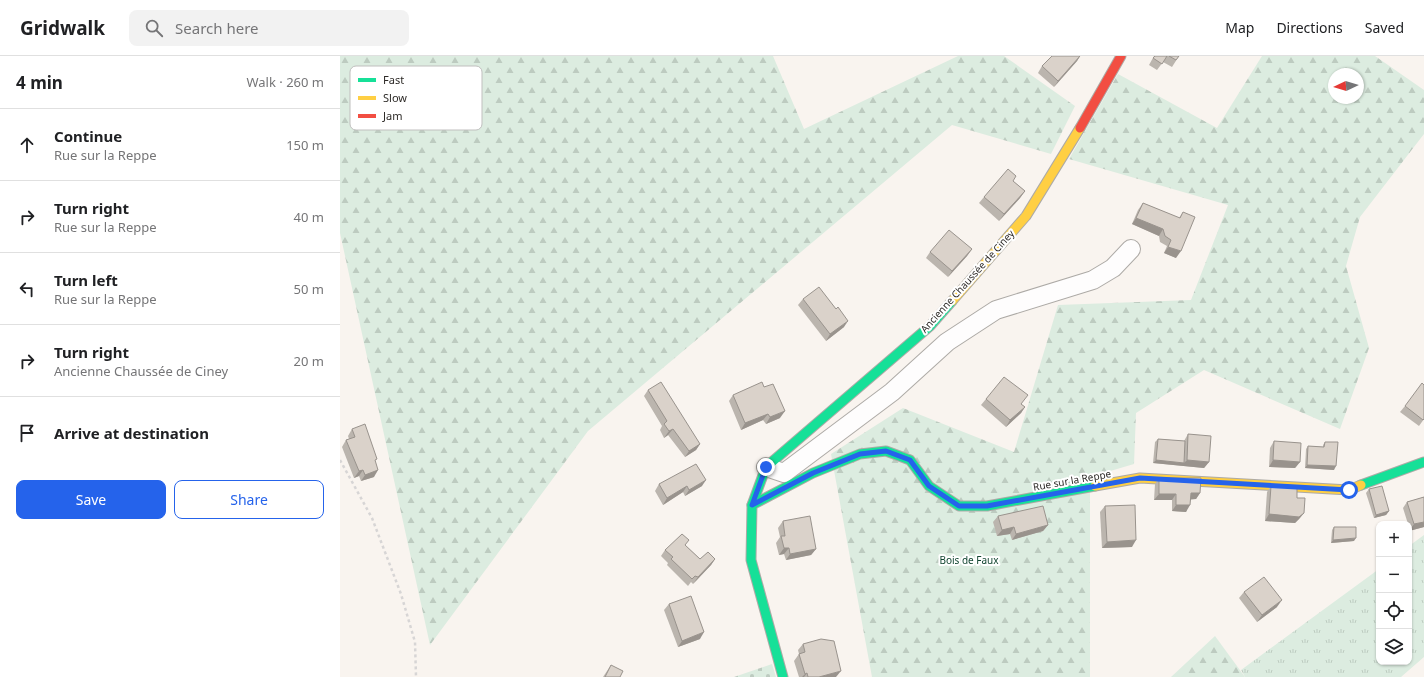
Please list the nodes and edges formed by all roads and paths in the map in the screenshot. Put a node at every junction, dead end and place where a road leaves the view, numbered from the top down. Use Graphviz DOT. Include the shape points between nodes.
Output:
graph roads {
  1 [pos="1121,56"];
  2 [pos="1130,249"];
  3 [pos="340,460"];
  4 [pos="1424,462"];
  5 [pos="766,467"];
  6 [pos="752,505"];
  7 [pos="416,677"];
  8 [pos="783,677"];
  1 -- 5 [label="street, Ancienne Chaussée de Ciney" via="1026,216 930,326"];
  2 -- 5 [label="street" via="1113,268 1093,280 996,310 947,342 892,392 784,473"];
  3 -- 7 [label="path" via="372,518 401,594 415,642"];
  4 -- 6 [label="street, Rue sur la Reppe" via="1349,490 1140,478 987,506 959,506 929,486 910,460 886,451 860,454 813,473"];
  5 -- 6 [label="street, Ancienne Chaussée de Ciney"];
  6 -- 8 [label="street, Ancienne Chaussée de Ciney" via="751,560"];
}
